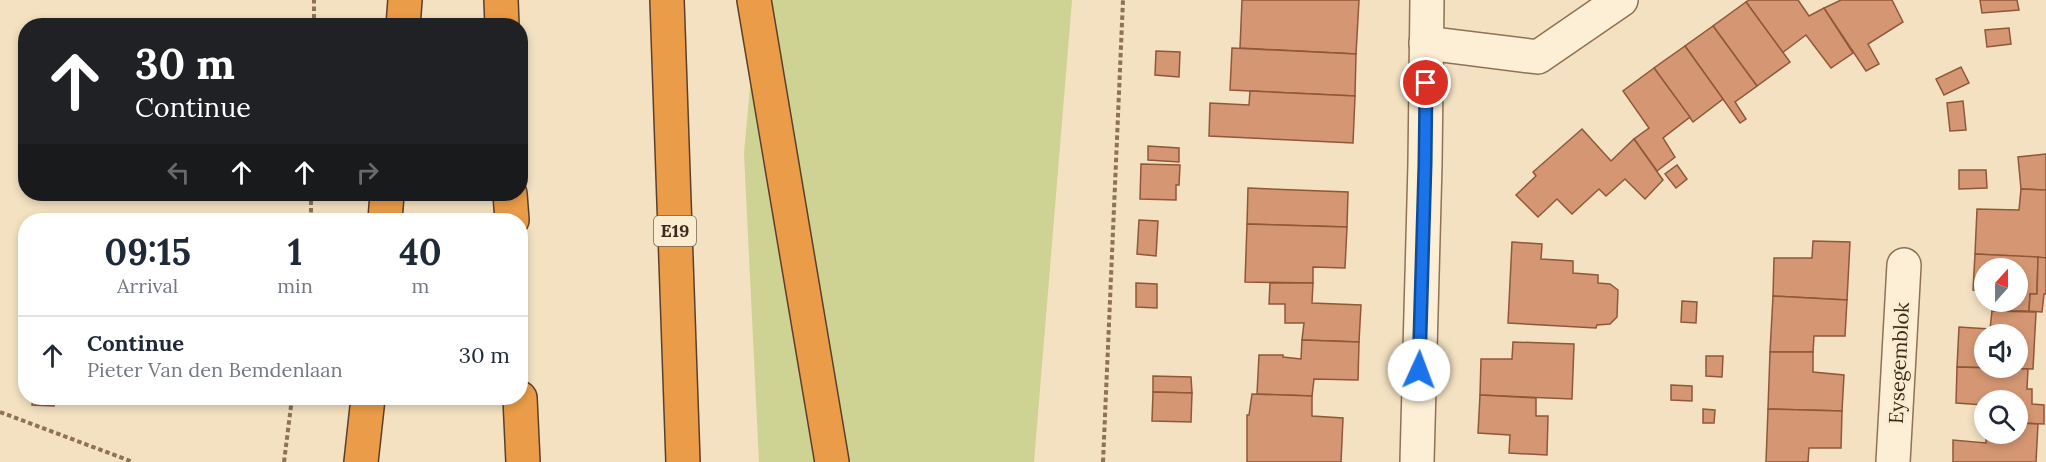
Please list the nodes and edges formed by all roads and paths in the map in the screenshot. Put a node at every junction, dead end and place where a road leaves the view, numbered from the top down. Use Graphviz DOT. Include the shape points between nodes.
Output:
graph roads {
  1 [pos="314,0"];
  2 [pos="405,0"];
  3 [pos="501,0"];
  4 [pos="667,0"];
  5 [pos="754,0"];
  6 [pos="1123,0"];
  7 [pos="1427,0"];
  8 [pos="1621,0"];
  9 [pos="314,18"];
  10 [pos="404,18"];
  11 [pos="502,18"];
  12 [pos="1426,43"];
  13 [pos="1904,265"];
  14 [pos="291,405"];
  15 [pos="367,405"];
  16 [pos="520,405"];
  17 [pos="0,412"];
  18 [pos="133,462"];
  19 [pos="284,462"];
  20 [pos="361,462"];
  21 [pos="523,462"];
  22 [pos="682,462"];
  23 [pos="832,462"];
  24 [pos="1103,462"];
  25 [pos="1417,462"];
  26 [pos="1893,462"];
  1 -- 9 [label="path"];
  2 -- 10 [label="highway"];
  3 -- 11 [label="highway"];
  4 -- 22 [label="highway, E19"];
  5 -- 23 [label="highway"];
  6 -- 24 [label="path"];
  7 -- 12 [label="street"];
  8 -- 12 [label="street" via="1538,57"];
  12 -- 25 [label="street"];
  13 -- 26 [label="street, Eysegemblok"];
  14 -- 19 [label="path"];
  15 -- 20 [label="highway"];
  16 -- 21 [label="highway"];
  17 -- 18 [label="path"];
}
